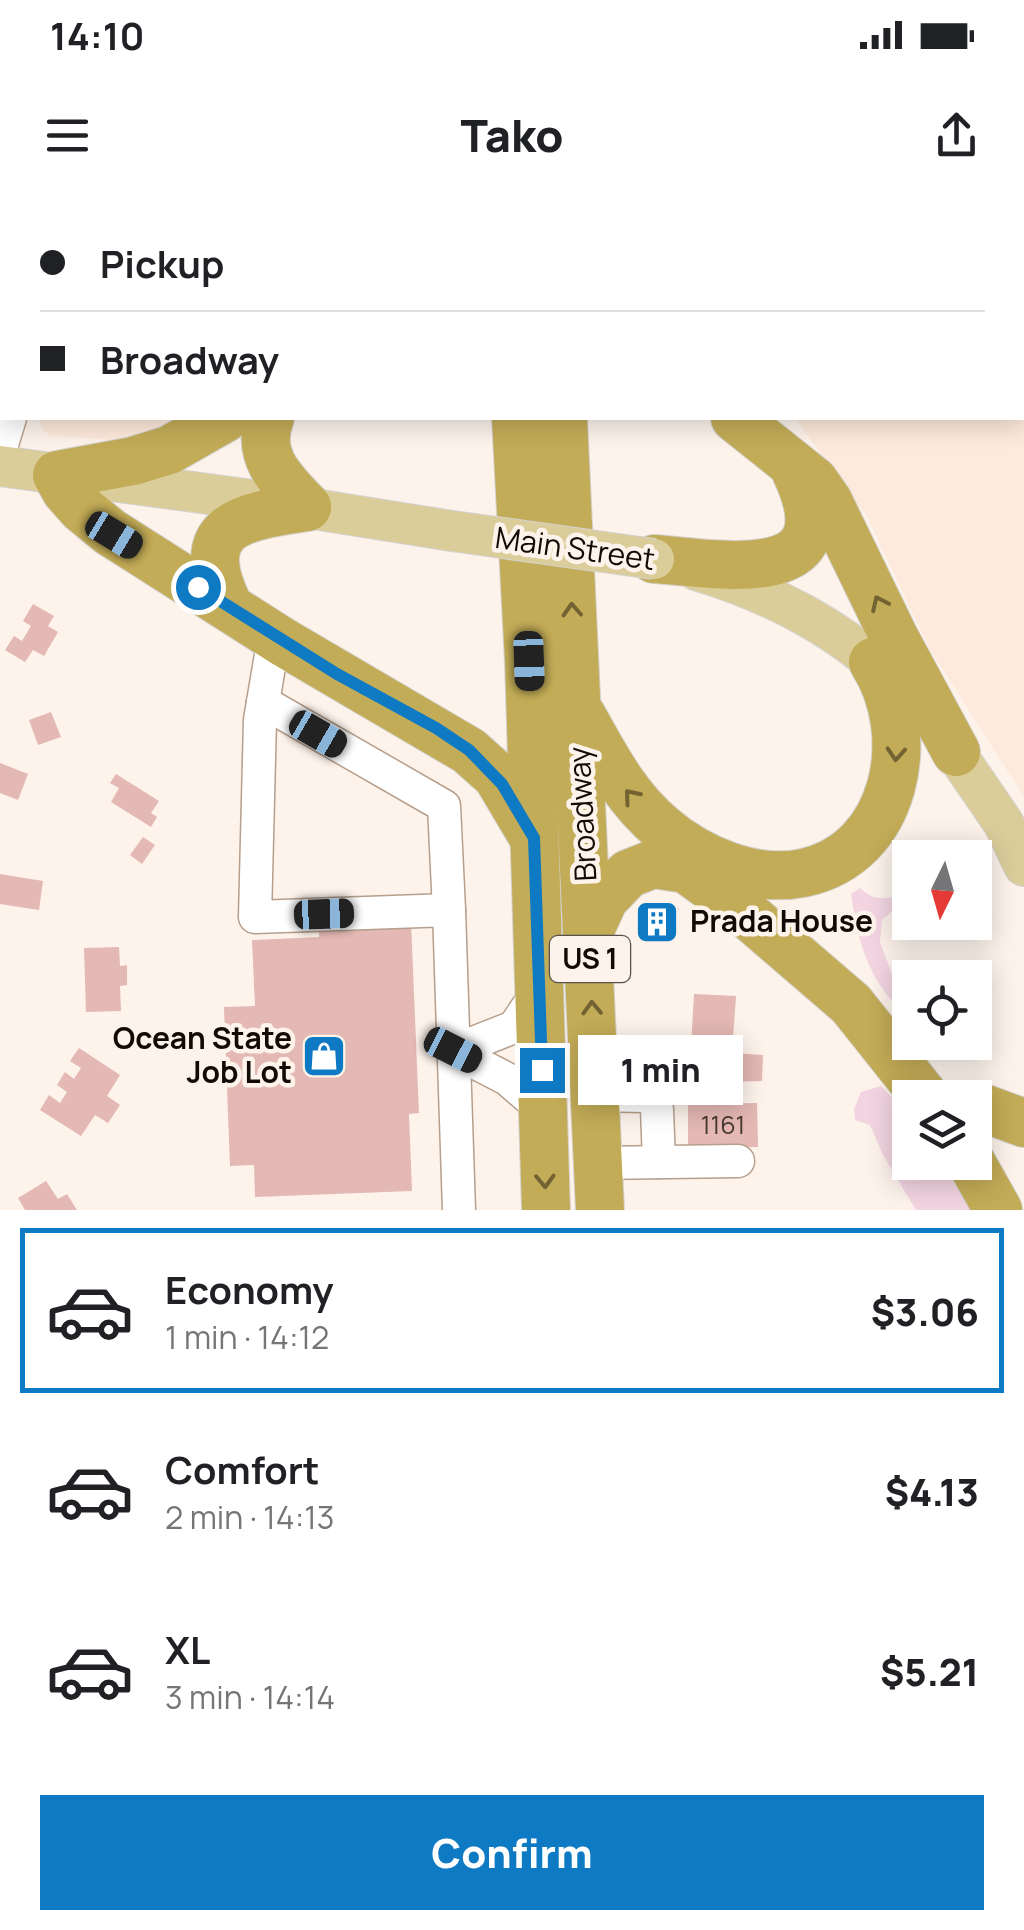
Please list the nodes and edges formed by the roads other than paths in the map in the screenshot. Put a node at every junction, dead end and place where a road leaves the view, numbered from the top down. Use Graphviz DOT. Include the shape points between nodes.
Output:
graph roads {
  1 [pos="9,420"];
  2 [pos="221,420"];
  3 [pos="270,420"];
  4 [pos="516,420"];
  5 [pos="737,420"];
  6 [pos="568,423"];
  7 [pos="0,452"];
  8 [pos="792,464"];
  9 [pos="0,466"];
  10 [pos="58,475"];
  11 [pos="308,507"];
  12 [pos="654,559"];
  13 [pos="229,608"];
  14 [pos="274,636"];
  15 [pos="872,662"];
  16 [pos="530,697"];
  17 [pos="263,702"];
  18 [pos="577,707"];
  19 [pos="436,728"];
  20 [pos="956,752"];
  21 [pos="534,838"];
  22 [pos="1024,866"];
  23 [pos="449,910"];
  24 [pos="589,932"];
  25 [pos="539,990"];
  26 [pos="850,1004"];
  27 [pos="453,1050"];
  28 [pos="911,1080"];
  29 [pos="941,1080"];
  30 [pos="596,1095"];
  31 [pos="543,1110"];
  32 [pos="992,1112"];
  33 [pos="1024,1123"];
  34 [pos="738,1161"];
  35 [pos="658,1162"];
  36 [pos="598,1163"];
  37 [pos="981,1180"];
  38 [pos="458,1210"];
  39 [pos="546,1210"];
  40 [pos="600,1210"];
  41 [pos="998,1210"];
  1 -- 7 [label="street"];
  2 -- 10 [label="highway" via="133,462"];
  3 -- 11 [label="highway" via="270,466"];
  4 -- 16 [label="highway, Broadway / US 1"];
  5 -- 8 [label="highway"];
  18 -- 6 [label="highway, Broadway / US 1, one-way"];
  8 -- 12 [label="highway" via="810,511 806,532 787,556 755,567"];
  20 -- 8 [label="highway, one-way" via="828,501"];
  9 -- 10 [label="main road, Main Street"];
  10 -- 11 [label="main road, Main Street"];
  10 -- 13 [label="highway" via="66,492 110,532"];
  11 -- 12 [label="main road, Main Street, bridge"];
  11 -- 13 [label="highway" via="248,516 226,532 214,568"];
  12 -- 15 [label="main road, Main Street" via="765,596 830,630"];
  13 -- 14 [label="highway"];
  14 -- 17 [label="street"];
  14 -- 19 [label="highway"];
  15 -- 18 [label="highway, one-way" via="897,722 893,784 859,843 806,873 738,869 673,837 623,788"];
  15 -- 20 [label="main road, Main Street"];
  16 -- 19 [label="highway" via="492,734"];
  16 -- 21 [label="highway, Broadway / US 1"];
  17 -- 23 [label="street" via="444,806"];
  17 -- 23 [label="street" via="255,917"];
  18 -- 24 [label="highway, Broadway / US 1"];
  19 -- 21 [label="highway" via="496,776"];
  20 -- 22 [label="main road, Main Street"];
  21 -- 25 [label="highway, Broadway / US 1"];
  23 -- 27 [label="street"];
  24 -- 26 [label="highway" via="619,880 645,866 677,866 736,906"];
  30 -- 24 [label="highway, Broadway / US 1, one-way"];
  25 -- 27 [label="street" via="514,1027"];
  25 -- 31 [label="highway, Broadway / US 1"];
  26 -- 28 [label="highway"];
  26 -- 29 [label="highway"];
  27 -- 31 [label="street" via="507,1078"];
  27 -- 38 [label="street"];
  30 -- 35 [label="street" via="655,1102"];
  30 -- 36 [label="highway, Broadway / US 1"];
  31 -- 39 [label="highway, Broadway / US 1, one-way"];
  32 -- 33 [label="highway"];
  34 -- 35 [label="street"];
  35 -- 36 [label="street"];
  36 -- 40 [label="highway, Broadway / US 1"];
  37 -- 41 [label="highway"];
}
